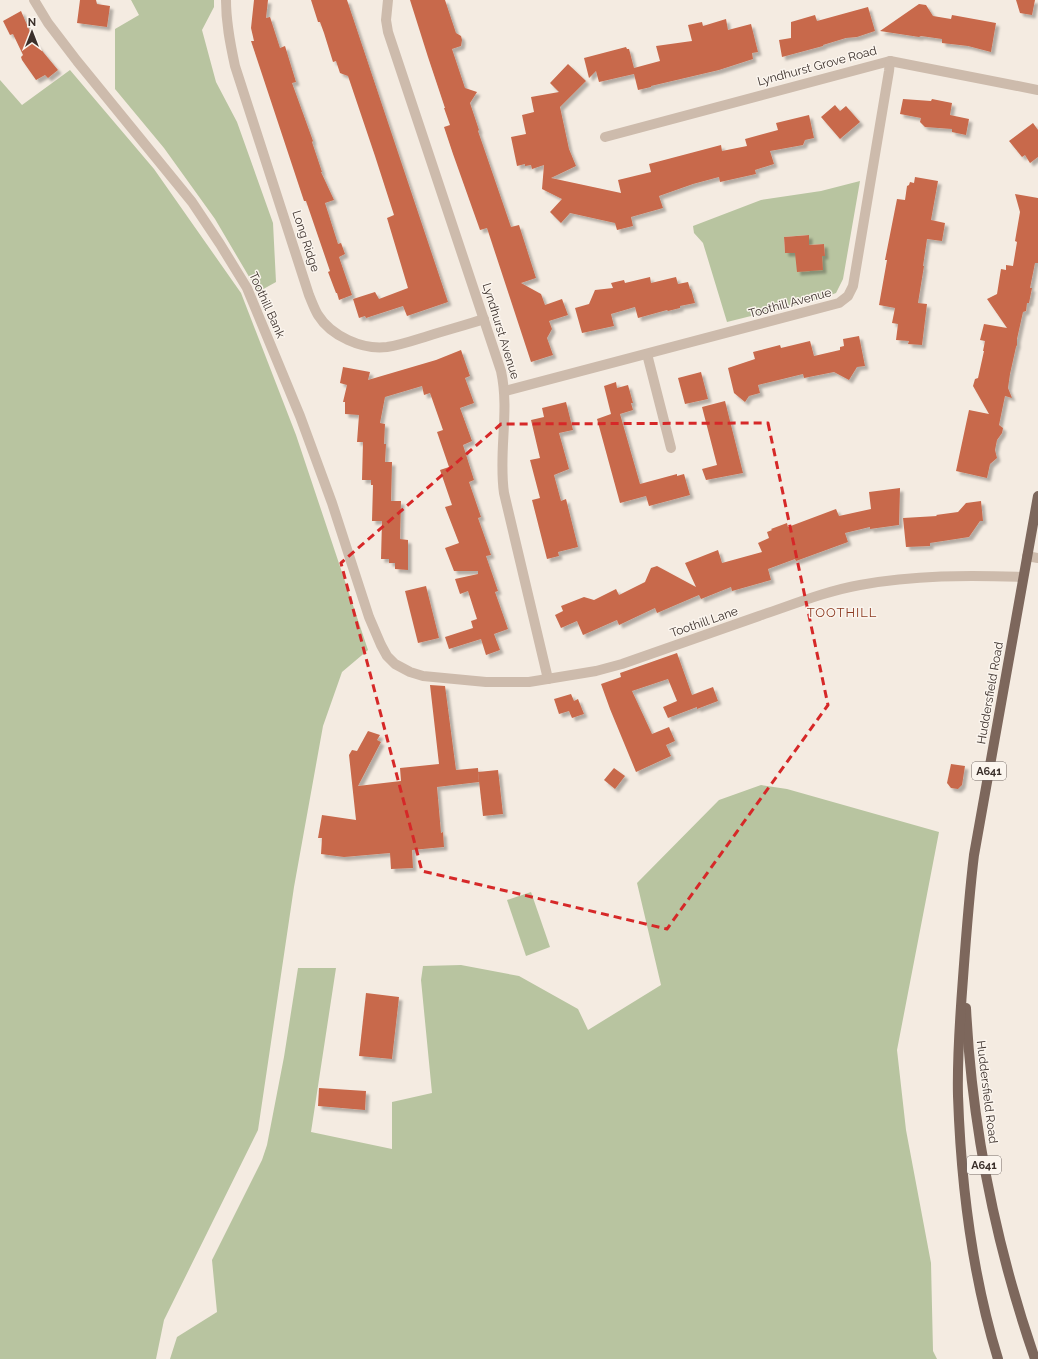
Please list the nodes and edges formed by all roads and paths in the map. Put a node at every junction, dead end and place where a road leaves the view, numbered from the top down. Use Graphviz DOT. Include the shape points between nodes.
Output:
graph roads {
  1 [pos="34,0"];
  2 [pos="226,0"];
  3 [pos="388,0"];
  4 [pos="890,61"];
  5 [pos="1038,90"];
  6 [pos="606,137"];
  7 [pos="484,319"];
  8 [pos="647,354"];
  9 [pos="505,391"];
  10 [pos="671,448"];
  11 [pos="1038,496"];
  12 [pos="1027,556"];
  13 [pos="1038,558"];
  14 [pos="1023,577"];
  15 [pos="395,664"];
  16 [pos="548,679"];
  17 [pos="964,966"];
  18 [pos="998,1359"];
  19 [pos="1035,1359"];
  1 -- 15 [label="street, Toothill Bank" via="77,61 192,202 247,288 300,416 332,503 368,617 387,656"];
  2 -- 7 [label="street, Long Ridge" via="226,24 236,66 309,295 314,309 324,323 336,333 364,346 387,347"];
  3 -- 7 [label="street, Lyndhurst Avenue" via="388,32"];
  4 -- 5 [label="street, Lyndhurst Grove Road"];
  4 -- 6 [label="street, Lyndhurst Grove Road"];
  4 -- 8 [label="street, Toothill Avenue" via="853,286 848,296 839,304"];
  7 -- 9 [label="street, Lyndhurst Avenue" via="499,362"];
  8 -- 9 [label="street, Toothill Avenue"];
  8 -- 10 [label="street"];
  9 -- 16 [label="street, Lyndhurst Avenue" via="502,466 504,493"];
  11 -- 12 [label="main road, Huddersfield Road / A641"];
  12 -- 13 [label="street"];
  12 -- 14 [label="main road, Huddersfield Road / A641"];
  14 -- 16 [label="street, Toothill Lane" via="923,576 858,585 788,606 622,664"];
  14 -- 17 [label="main road, Huddersfield Road / A641" via="974,855"];
  15 -- 16 [label="street, Toothill Lane" via="423,676 469,681 508,683"];
  17 -- 18 [label="main road, Huddersfield Road / A641" via="958,1088 961,1160 968,1223 980,1287"];
  17 -- 19 [label="main road, Huddersfield Road / A641" via="969,1054 987,1180 1002,1250 1021,1320"];
}
